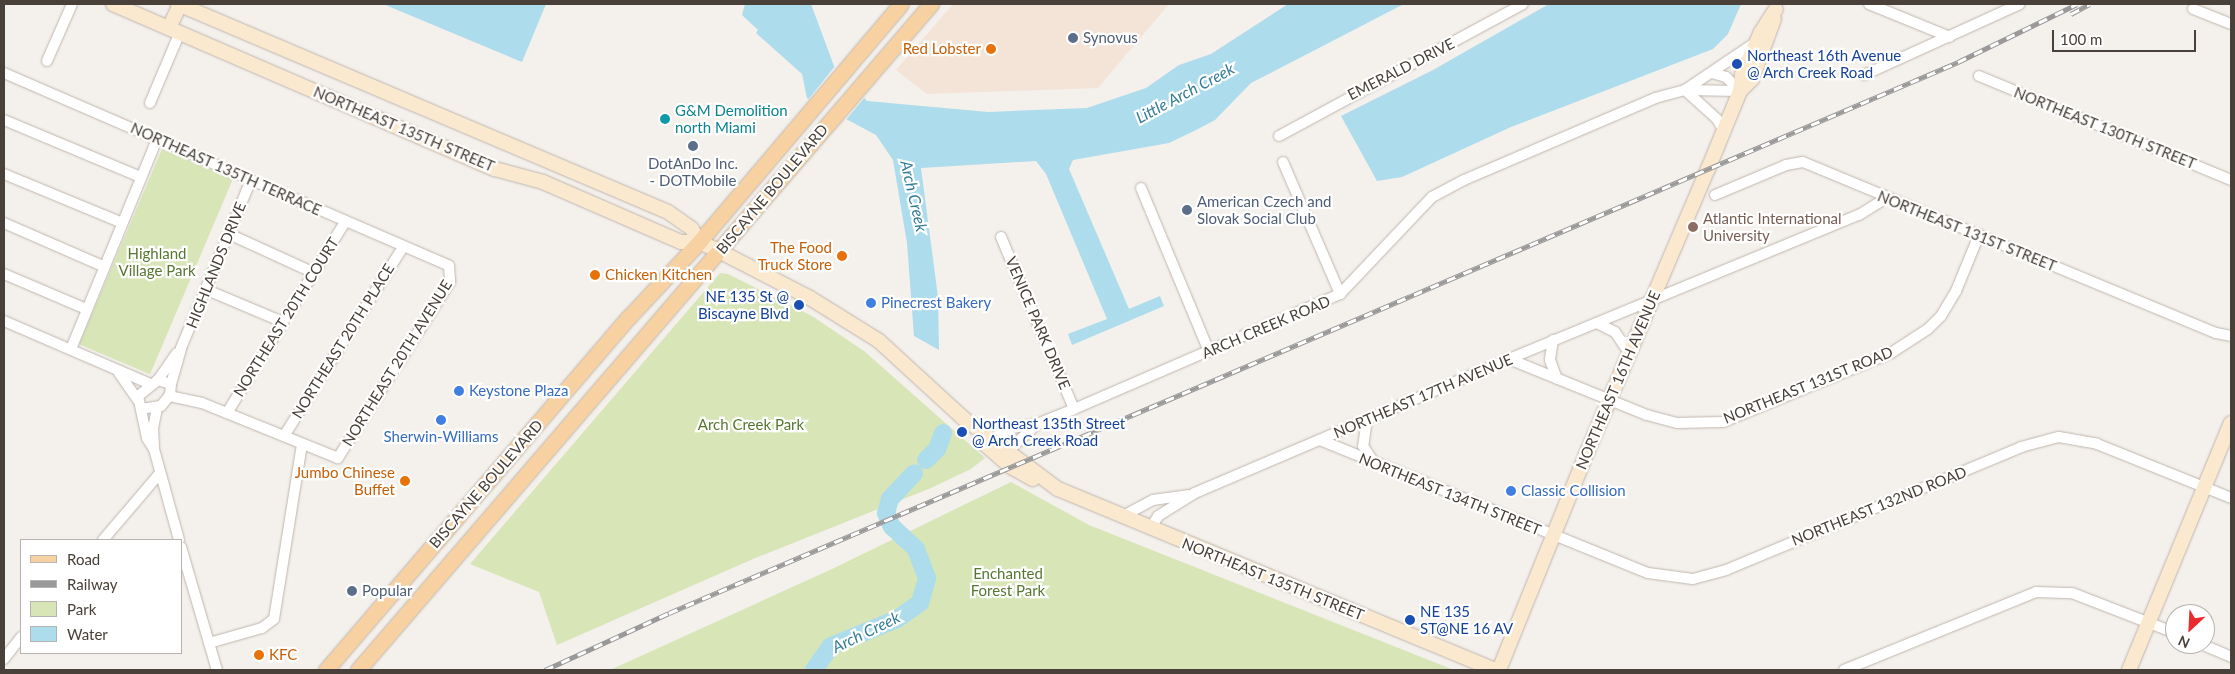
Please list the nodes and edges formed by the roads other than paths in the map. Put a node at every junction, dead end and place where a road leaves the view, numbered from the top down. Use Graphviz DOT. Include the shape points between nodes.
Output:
graph roads {
  1 [pos="72,4"];
  2 [pos="113,4"];
  3 [pos="179,4"];
  4 [pos="901,4"];
  5 [pos="931,4"];
  6 [pos="1523,4"];
  7 [pos="1869,4"];
  8 [pos="2020,4"];
  9 [pos="1777,6"];
  10 [pos="2193,8"];
  11 [pos="2231,24"];
  12 [pos="175,30"];
  13 [pos="1950,36"];
  14 [pos="1756,42"];
  15 [pos="47,61"];
  16 [pos="4,73"];
  17 [pos="1712,73"];
  18 [pos="1864,75"];
  19 [pos="1979,76"];
  20 [pos="1685,90"];
  21 [pos="1740,92"];
  22 [pos="150,103"];
  23 [pos="4,120"];
  24 [pos="1724,131"];
  25 [pos="1279,136"];
  26 [pos="158,137"];
  27 [pos="1283,162"];
  28 [pos="4,174"];
  29 [pos="140,177"];
  30 [pos="2231,180"];
  31 [pos="250,182"];
  32 [pos="1141,188"];
  33 [pos="1715,195"];
  34 [pos="1886,198"];
  35 [pos="120,222"];
  36 [pos="345,222"];
  37 [pos="4,224"];
  38 [pos="229,234"];
  39 [pos="1979,235"];
  40 [pos="1001,237"];
  41 [pos="699,242"];
  42 [pos="403,246"];
  43 [pos="719,251"];
  44 [pos="103,266"];
  45 [pos="449,266"];
  46 [pos="312,272"];
  47 [pos="4,274"];
  48 [pos="207,290"];
  49 [pos="1340,294"];
  50 [pos="1652,300"];
  51 [pos="86,309"];
  52 [pos="4,321"];
  53 [pos="283,322"];
  54 [pos="1597,323"];
  55 [pos="2219,334"];
  56 [pos="2231,336"];
  57 [pos="1553,340"];
  58 [pos="2231,343"];
  59 [pos="181,348"];
  60 [pos="71,349"];
  61 [pos="1209,351"];
  62 [pos="1630,353"];
  63 [pos="1509,359"];
  64 [pos="118,373"];
  65 [pos="1557,379"];
  66 [pos="154,382"];
  67 [pos="171,389"];
  68 [pos="1608,400"];
  69 [pos="139,404"];
  70 [pos="157,408"];
  71 [pos="1074,409"];
  72 [pos="227,413"];
  73 [pos="545,415"];
  74 [pos="964,418"];
  75 [pos="1367,419"];
  76 [pos="2231,423"];
  77 [pos="1037,424"];
  78 [pos="564,430"];
  79 [pos="284,436"];
  80 [pos="991,439"];
  81 [pos="1320,440"];
  82 [pos="302,444"];
  83 [pos="154,449"];
  84 [pos="1008,451"];
  85 [pos="1375,465"];
  86 [pos="160,473"];
  87 [pos="1053,485"];
  88 [pos="2205,487"];
  89 [pos="1194,494"];
  90 [pos="2231,498"];
  91 [pos="1122,517"];
  92 [pos="1150,529"];
  93 [pos="1553,535"];
  94 [pos="104,539"];
  95 [pos="179,539"];
  96 [pos="182,550"];
  97 [pos="405,579"];
  98 [pos="423,594"];
  99 [pos="2148,622"];
  100 [pos="2165,629"];
  101 [pos="20,639"];
  102 [pos="209,643"];
  103 [pos="2215,650"];
  104 [pos="2231,656"];
  105 [pos="4,659"];
  106 [pos="217,670"];
  107 [pos="326,670"];
  108 [pos="358,670"];
  109 [pos="1494,670"];
  110 [pos="1499,670"];
  111 [pos="1844,670"];
  112 [pos="2129,670"];
  1 -- 15 [label="street"];
  2 -- 12 [label="street, NORTHEAST 135TH STREET"];
  3 -- 12 [label="street"];
  3 -- 41 [label="street, NORTHEAST 135TH STREET" via="668,212 692,229"];
  4 -- 41 [label="main road, BISCAYNE BOULEVARD"];
  5 -- 43 [label="main road, BISCAYNE BOULEVARD"];
  6 -- 25 [label="street, EMERALD DRIVE"];
  7 -- 13 [label="street"];
  8 -- 13 [label="street"];
  9 -- 14 [label="street, NORTHEAST 16TH AVENUE"];
  9 -- 21 [label="street, NORTHEAST 16TH AVENUE" via="1770,36 1752,79"];
  10 -- 11 [label="street"];
  12 -- 22 [label="street"];
  12 -- 41 [label="street, NORTHEAST 135TH STREET" via="495,169 543,182 681,242"];
  13 -- 18 [label="street"];
  14 -- 17 [label="street, ARCH CREEK ROAD"];
  14 -- 21 [label="street, NORTHEAST 16TH AVENUE" via="1742,75"];
  16 -- 26 [label="street, NORTHEAST 135TH TERRACE"];
  17 -- 20 [label="street, ARCH CREEK ROAD"];
  17 -- 21 [label="street" via="1726,77"];
  19 -- 30 [label="street, NORTHEAST 130TH STREET"];
  20 -- 21 [label="street, ARCH CREEK ROAD"];
  20 -- 24 [label="street" via="1717,119"];
  20 -- 49 [label="street, ARCH CREEK ROAD" via="1655,98 1444,190 1422,207"];
  21 -- 24 [label="street, NORTHEAST 16TH AVENUE"];
  23 -- 29 [label="street"];
  24 -- 50 [label="street, NORTHEAST 16TH AVENUE"];
  26 -- 29 [label="street"];
  26 -- 31 [label="street, NORTHEAST 135TH TERRACE"];
  27 -- 49 [label="street"];
  28 -- 35 [label="street"];
  29 -- 35 [label="street"];
  31 -- 36 [label="street, NORTHEAST 135TH TERRACE"];
  31 -- 38 [label="street, HIGHLANDS DRIVE"];
  32 -- 61 [label="street"];
  33 -- 34 [label="street, NORTHEAST 131ST STREET" via="1786,165 1803,162"];
  34 -- 39 [label="street, NORTHEAST 131ST STREET"];
  34 -- 50 [label="street, NORTHEAST 17TH AVENUE" via="1860,215"];
  35 -- 44 [label="street"];
  36 -- 42 [label="street, NORTHEAST 135TH TERRACE"];
  36 -- 46 [label="street, NORTHEAST 20TH COURT"];
  37 -- 44 [label="street"];
  38 -- 46 [label="street"];
  38 -- 48 [label="street, HIGHLANDS DRIVE"];
  39 -- 55 [label="street, NORTHEAST 131ST STREET"];
  39 -- 68 [label="street, NORTHEAST 131ST ROAD" via="1941,316 1928,329 1890,353 1723,422 1677,423"];
  40 -- 71 [label="street, VENICE PARK DRIVE"];
  41 -- 43 [label="street, NORTHEAST 135TH STREET"];
  41 -- 73 [label="main road, BISCAYNE BOULEVARD"];
  42 -- 45 [label="street, NORTHEAST 135TH TERRACE"];
  42 -- 79 [label="street, NORTHEAST 20TH PLACE"];
  43 -- 74 [label="street, NORTHEAST 135TH STREET" via="810,298 878,341"];
  43 -- 78 [label="main road, BISCAYNE BOULEVARD"];
  44 -- 51 [label="street"];
  45 -- 82 [label="street, NORTHEAST 20TH AVENUE" via="450,282 338,458"];
  46 -- 53 [label="street, NORTHEAST 20TH COURT"];
  47 -- 51 [label="street"];
  48 -- 53 [label="street"];
  48 -- 59 [label="street, HIGHLANDS DRIVE"];
  49 -- 61 [label="street, ARCH CREEK ROAD"];
  50 -- 54 [label="street, NORTHEAST 17TH AVENUE"];
  50 -- 62 [label="street, NORTHEAST 16TH AVENUE"];
  51 -- 60 [label="street"];
  52 -- 60 [label="street"];
  53 -- 72 [label="street, NORTHEAST 20TH COURT"];
  54 -- 57 [label="street, NORTHEAST 17TH AVENUE"];
  54 -- 62 [label="street" via="1615,332"];
  55 -- 56 [label="street, NORTHEAST 131ST STREET"];
  55 -- 58 [label="street, NORTHEAST 131ST STREET"];
  57 -- 63 [label="street, NORTHEAST 17TH AVENUE"];
  57 -- 65 [label="street" via="1550,360"];
  59 -- 66 [label="street, HIGHLANDS DRIVE"];
  59 -- 67 [label="street, HIGHLANDS DRIVE"];
  60 -- 64 [label="street"];
  61 -- 71 [label="street, ARCH CREEK ROAD"];
  62 -- 68 [label="street, NORTHEAST 16TH AVENUE"];
  63 -- 65 [label="street"];
  63 -- 75 [label="street, NORTHEAST 17TH AVENUE"];
  64 -- 66 [label="street"];
  64 -- 69 [label="street"];
  65 -- 68 [label="street"];
  66 -- 67 [label="street"];
  66 -- 69 [label="street, HIGHLANDS DRIVE"];
  67 -- 70 [label="street"];
  67 -- 72 [label="street"];
  68 -- 93 [label="street, NORTHEAST 16TH AVENUE"];
  69 -- 70 [label="street"];
  69 -- 83 [label="street" via="147,438"];
  70 -- 83 [label="street" via="153,428"];
  71 -- 77 [label="street, ARCH CREEK ROAD"];
  72 -- 79 [label="street"];
  73 -- 78 [label="main road"];
  73 -- 97 [label="main road, BISCAYNE BOULEVARD"];
  74 -- 80 [label="street, NORTHEAST 135TH STREET"];
  74 -- 87 [label="street, NORTHEAST 135TH STREET" via="965,425 986,447 1011,467 1028,478"];
  75 -- 81 [label="street, NORTHEAST 17TH AVENUE"];
  75 -- 85 [label="street" via="1363,446"];
  76 -- 88 [label="street"];
  77 -- 80 [label="street, ARCH CREEK ROAD" via="1012,428"];
  77 -- 84 [label="street, ARCH CREEK ROAD"];
  78 -- 98 [label="main road, BISCAYNE BOULEVARD"];
  79 -- 82 [label="street"];
  80 -- 84 [label="street, NORTHEAST 135TH STREET"];
  81 -- 85 [label="street, NORTHEAST 134TH STREET"];
  81 -- 89 [label="street, NORTHEAST 17TH AVENUE"];
  82 -- 102 [label="street" via="274,619 262,628"];
  83 -- 86 [label="street"];
  84 -- 87 [label="street, NORTHEAST 135TH STREET"];
  85 -- 93 [label="street, NORTHEAST 134TH STREET"];
  86 -- 94 [label="street"];
  86 -- 95 [label="street"];
  87 -- 91 [label="street, NORTHEAST 135TH STREET"];
  88 -- 90 [label="street, NORTHEAST 132ND ROAD"];
  88 -- 93 [label="street, NORTHEAST 132ND ROAD" via="2097,444 2059,437 2021,447 1726,570 1693,579 1648,573"];
  88 -- 99 [label="street"];
  89 -- 91 [label="street, NORTHEAST 17TH AVENUE" via="1153,500"];
  89 -- 92 [label="street, NORTHEAST 17TH AVENUE" via="1158,516"];
  91 -- 92 [label="street, NORTHEAST 135TH STREET"];
  92 -- 109 [label="street, NORTHEAST 135TH STREET"];
  93 -- 110 [label="street, NORTHEAST 16TH AVENUE"];
  96 -- 102 [label="street"];
  97 -- 98 [label="main road"];
  97 -- 107 [label="main road, BISCAYNE BOULEVARD"];
  98 -- 108 [label="main road, BISCAYNE BOULEVARD"];
  99 -- 100 [label="street"];
  99 -- 111 [label="street" via="2072,593 2036,592"];
  99 -- 112 [label="street"];
  101 -- 105 [label="street"];
  102 -- 106 [label="street"];
  103 -- 104 [label="street"];
}
